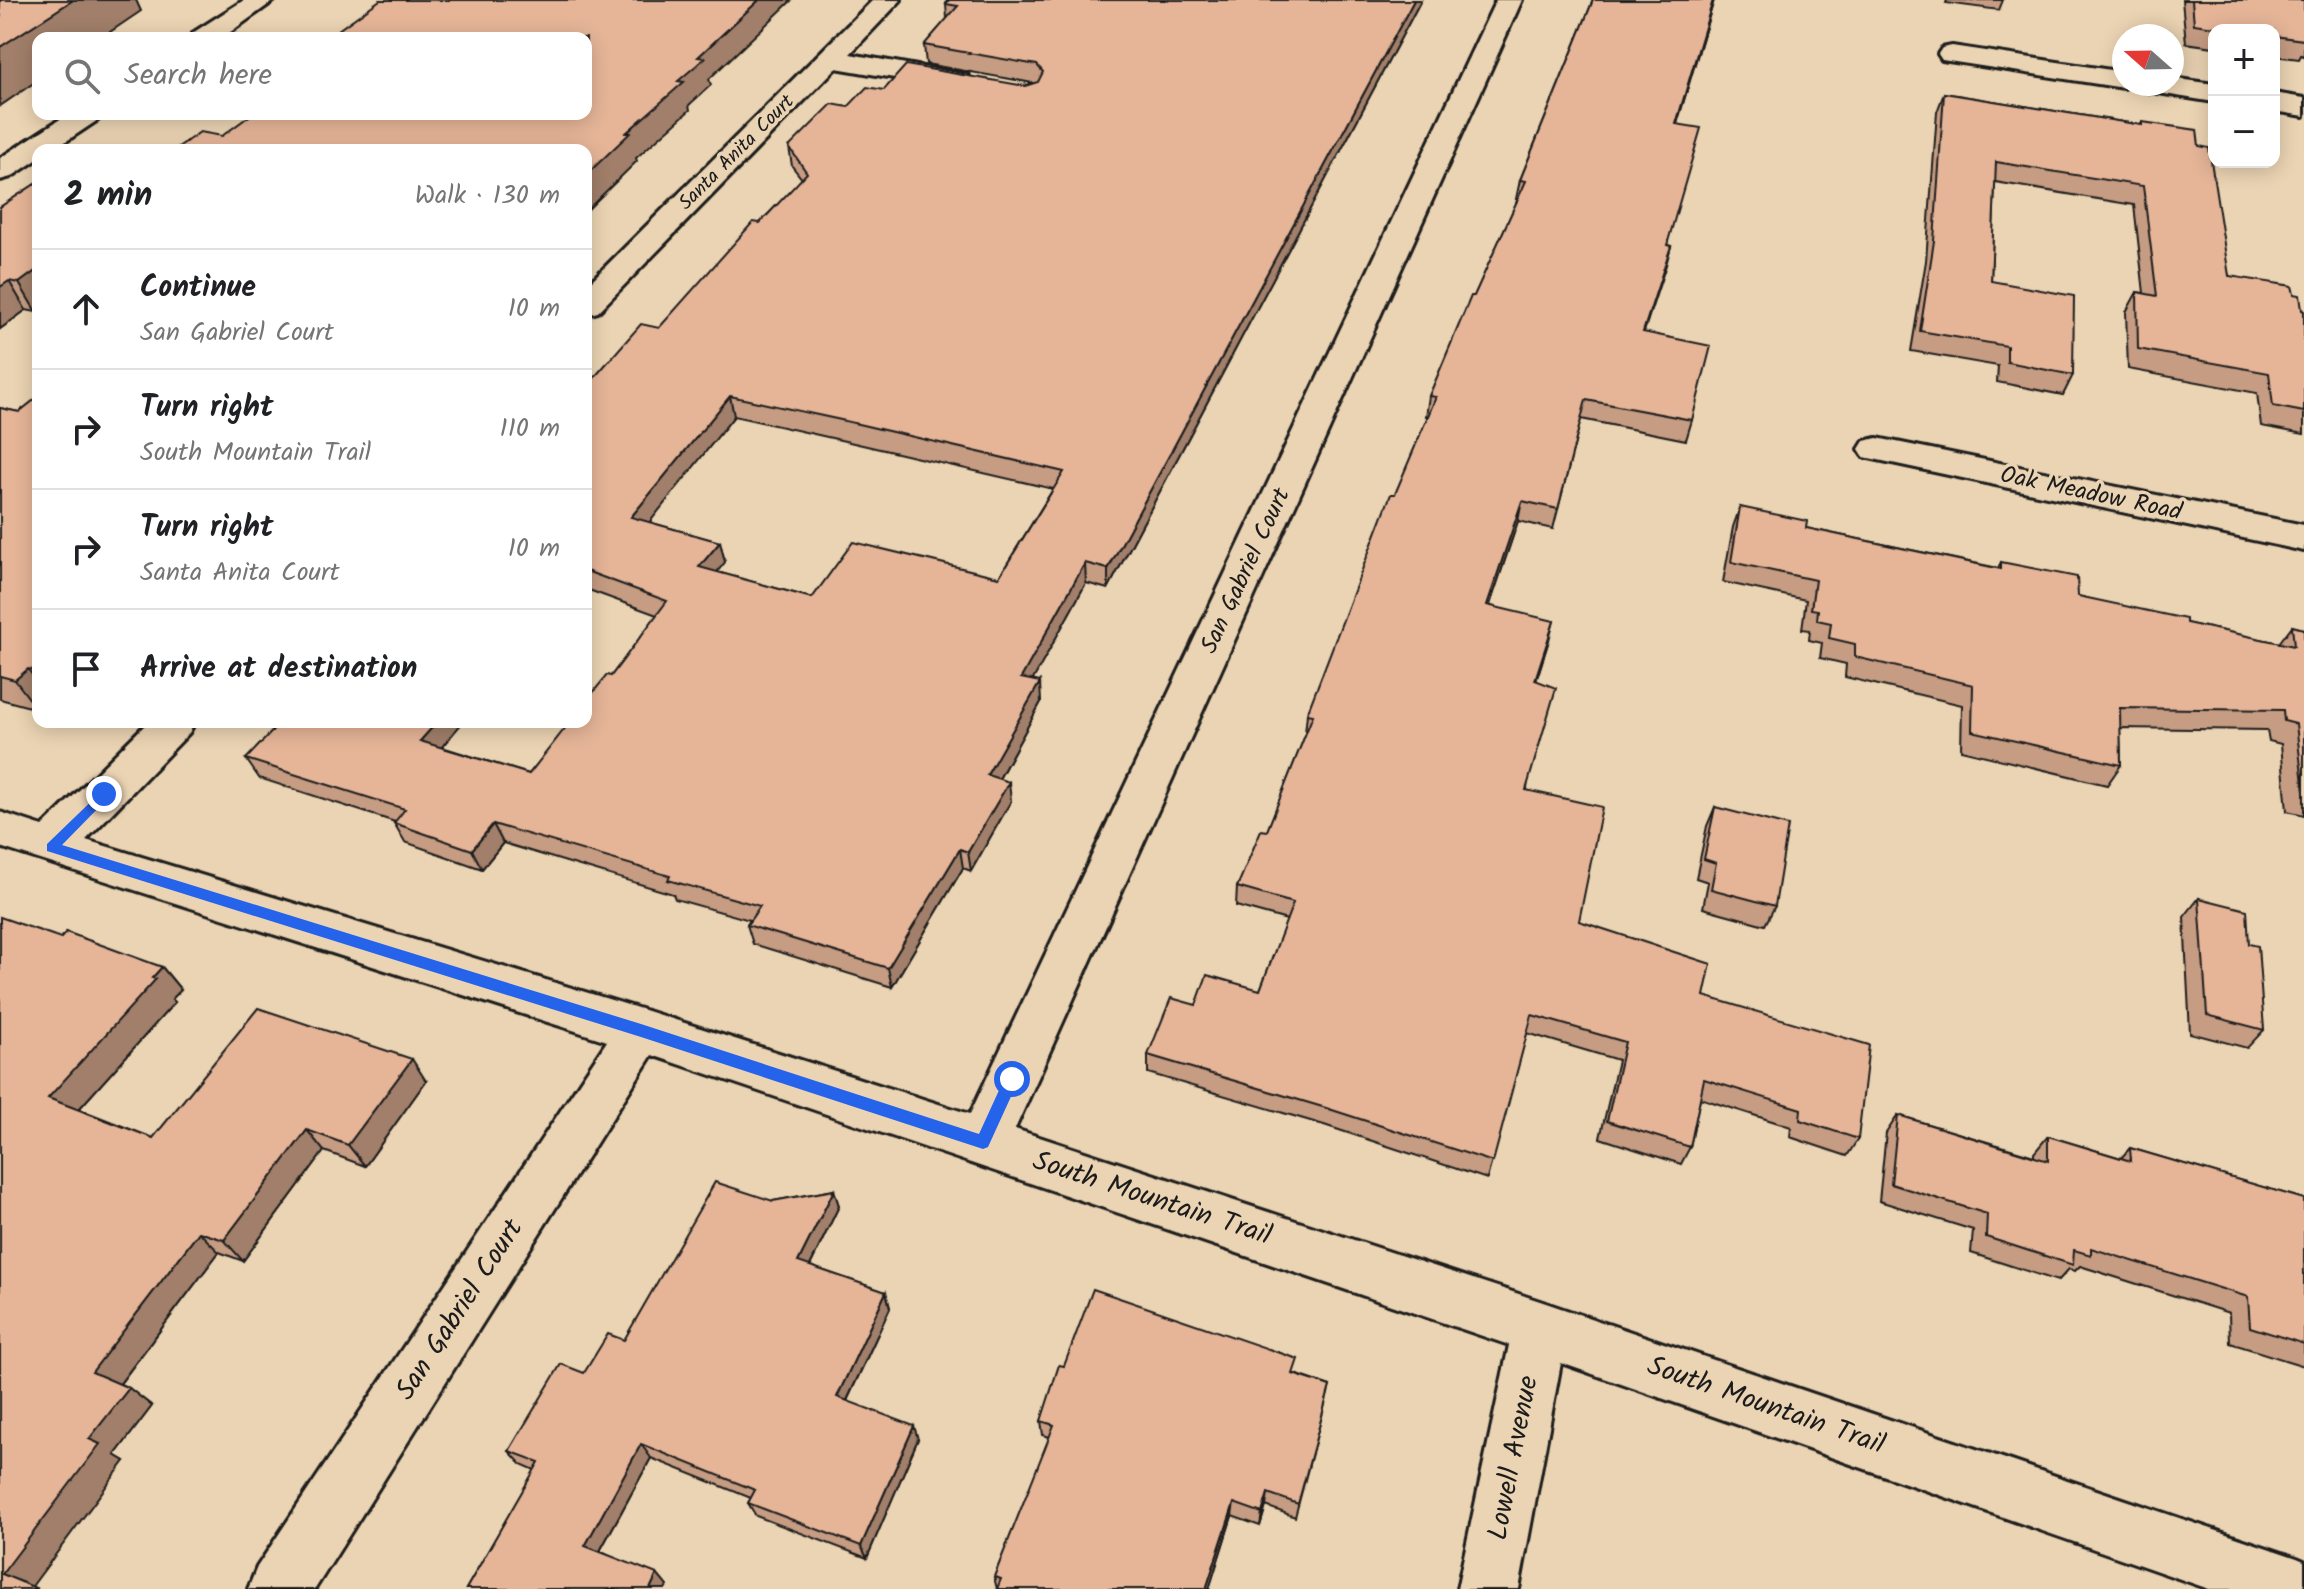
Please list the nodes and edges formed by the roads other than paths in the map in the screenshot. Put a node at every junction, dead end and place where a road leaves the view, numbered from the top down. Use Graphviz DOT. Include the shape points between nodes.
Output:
graph roads {
  1 [pos="262,0"];
  2 [pos="888,0"];
  3 [pos="1509,0"];
  4 [pos="213,32"];
  5 [pos="1952,54"];
  6 [pos="830,59"];
  7 [pos="2112,78"];
  8 [pos="983,85"];
  9 [pos="2184,89"];
  10 [pos="2208,92"];
  11 [pos="2280,103"];
  12 [pos="2304,107"];
  13 [pos="79,120"];
  14 [pos="42,144"];
  15 [pos="32,150"];
  16 [pos="0,171"];
  17 [pos="592,299"];
  18 [pos="1877,449"];
  19 [pos="2304,538"];
  20 [pos="168,728"];
  21 [pos="0,829"];
  22 [pos="51,847"];
  23 [pos="641,1030"];
  24 [pos="983,1142"];
  25 [pos="1540,1328"];
  26 [pos="279,1589"];
  27 [pos="1488,1589"];
  28 [pos="2297,1589"];
  1 -- 4 [label="street"];
  2 -- 6 [label="street, Santa Anita Court"];
  3 -- 24 [label="street, San Gabriel Court"];
  5 -- 7 [label="street"];
  6 -- 8 [label="street"];
  6 -- 17 [label="street, Santa Anita Court"];
  9 -- 10 [label="street"];
  11 -- 12 [label="street"];
  13 -- 14 [label="street"];
  15 -- 16 [label="street"];
  18 -- 19 [label="street, Oak Meadow Road"];
  20 -- 22 [label="street"];
  21 -- 22 [label="street, South Mountain Trail"];
  22 -- 23 [label="street, South Mountain Trail"];
  23 -- 24 [label="street, South Mountain Trail"];
  23 -- 26 [label="street, San Gabriel Court"];
  24 -- 25 [label="street, South Mountain Trail"];
  25 -- 27 [label="street, Lowell Avenue"];
  25 -- 28 [label="street, South Mountain Trail"];
}
